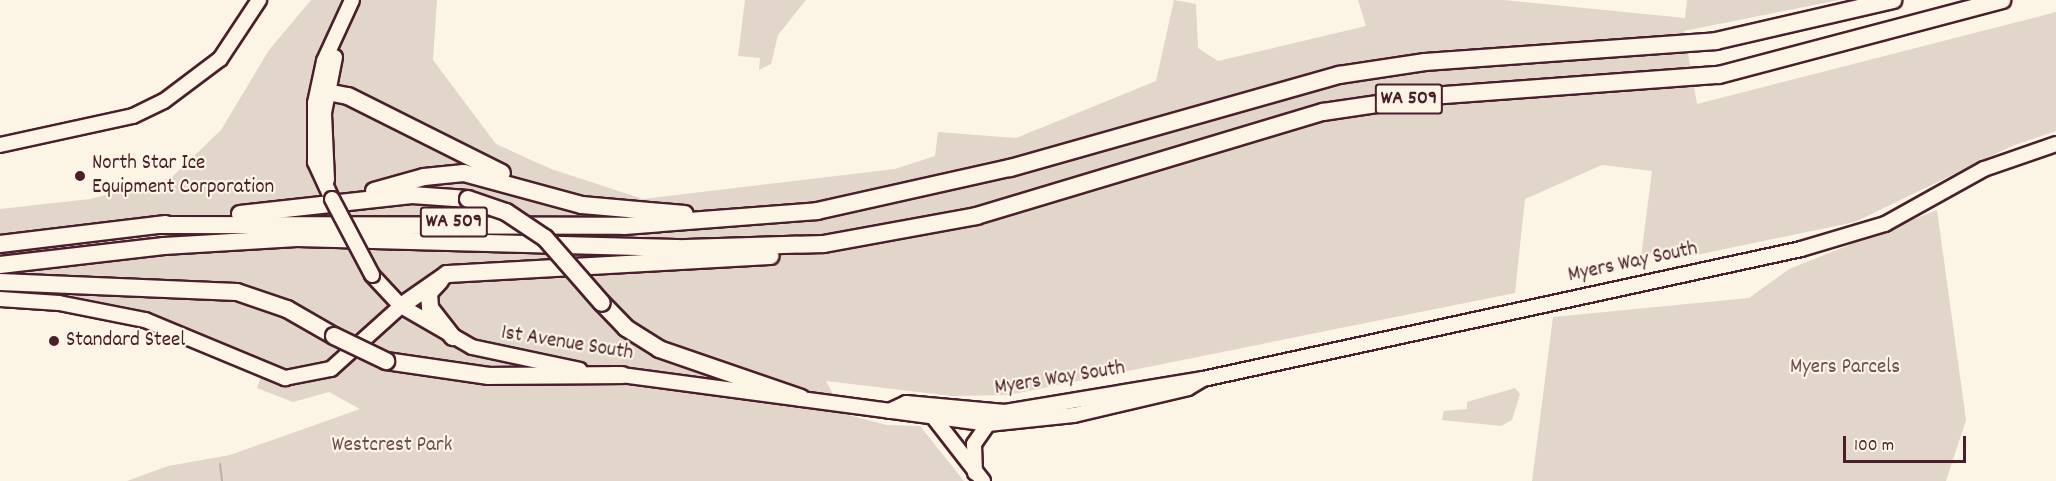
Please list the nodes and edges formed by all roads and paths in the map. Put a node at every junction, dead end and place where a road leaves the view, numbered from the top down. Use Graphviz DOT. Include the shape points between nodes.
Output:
graph roads {
  1 [pos="352,0"];
  2 [pos="359,0"];
  3 [pos="1893,0"];
  4 [pos="2002,0"];
  5 [pos="258,1"];
  6 [pos="327,92"];
  7 [pos="2056,144"];
  8 [pos="0,145"];
  9 [pos="546,194"];
  10 [pos="340,200"];
  11 [pos="749,217"];
  12 [pos="158,225"];
  13 [pos="0,244"];
  14 [pos="824,244"];
  15 [pos="0,265"];
  16 [pos="447,274"];
  17 [pos="0,282"];
  18 [pos="0,299"];
  19 [pos="400,306"];
  20 [pos="453,337"];
  21 [pos="622,375"];
  22 [pos="1203,379"];
  23 [pos="801,398"];
  24 [pos="906,403"];
  25 [pos="893,413"];
  26 [pos="978,413"];
  27 [pos="988,424"];
  28 [pos="941,425"];
  29 [pos="979,477"];
  1 -- 10 [label="main road" via="319,79 315,162"];
  2 -- 6 [label="main road" via="338,47"];
  3 -- 11 [label="highway, WA 509" via="1716,41 1376,68 889,198"];
  4 -- 14 [label="highway, WA 509" via="1719,75 1431,96 1323,112 976,216"];
  5 -- 8 [label="main road" via="220,59 164,101 133,116"];
  6 -- 9 [label="highway" via="348,96"];
  6 -- 10 [label="main road" via="323,138 328,185"];
  7 -- 22 [label="main road, Myers Way South" via="1984,169 1885,224 1849,238"];
  9 -- 10 [label="highway" via="480,175 452,173"];
  9 -- 11 [label="highway" via="615,211"];
  10 -- 12 [label="highway"];
  10 -- 19 [label="main road, 1st Avenue South, bridge" via="372,275"];
  10 -- 23 [label="highway, bridge" via="430,195 468,200 506,212 545,238 626,328 659,348"];
  11 -- 12 [label="highway, WA 509" via="624,226"];
  12 -- 13 [label="highway, WA 509"];
  14 -- 15 [label="highway, WA 509" via="686,248 297,238 164,246"];
  14 -- 16 [label="highway" via="738,260"];
  16 -- 19 [label="highway"];
  16 -- 20 [label="highway" via="432,289 428,302"];
  17 -- 21 [label="highway, bridge" via="237,292 287,309 386,361 489,376"];
  18 -- 19 [label="main road" via="69,305 145,320 285,378 332,369"];
  19 -- 20 [label="main road, 1st Avenue South"];
  20 -- 21 [label="main road, 1st Avenue South" via="517,361"];
  21 -- 23 [label="main road, 1st Avenue South"];
  22 -- 26 [label="main road, Myers Way South"];
  22 -- 27 [label="main road, Myers Way South" via="1188,388 1074,415"];
  23 -- 25 [label="main road, 1st Avenue South"];
  24 -- 25 [label="main road"];
  24 -- 26 [label="main road, Myers Way South"];
  24 -- 28 [label="main road"];
  25 -- 28 [label="main road"];
  25 -- 28 [label="main road, Myers Way South"];
  26 -- 28 [label="main road"];
  27 -- 28 [label="main road, Myers Way South"];
  27 -- 29 [label="main road" via="974,444"];
  28 -- 29 [label="main road"];
}
